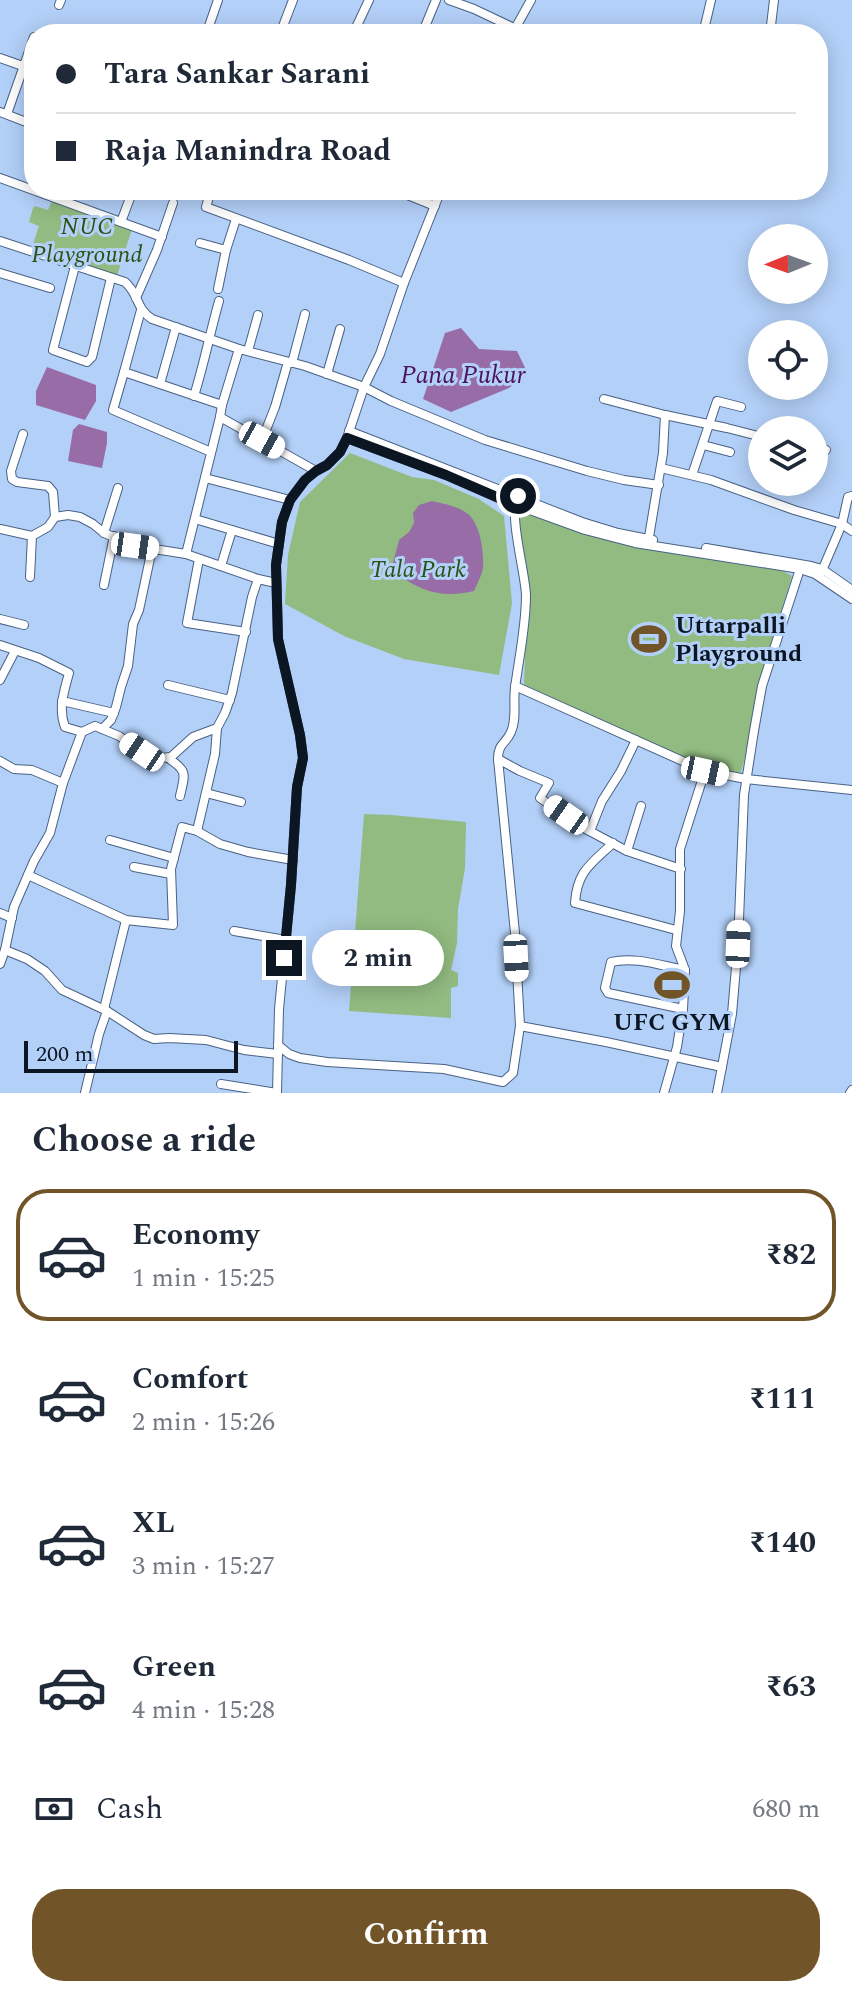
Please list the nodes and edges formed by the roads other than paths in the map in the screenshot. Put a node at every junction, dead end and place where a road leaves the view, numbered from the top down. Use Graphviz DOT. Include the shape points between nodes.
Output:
graph roads {
  1 [pos="218,0"];
  2 [pos="293,0"];
  3 [pos="369,0"];
  4 [pos="436,0"];
  5 [pos="449,0"];
  6 [pos="531,0"];
  7 [pos="711,0"];
  8 [pos="774,0"];
  9 [pos="210,24"];
  10 [pos="284,24"];
  11 [pos="358,24"];
  12 [pos="426,24"];
  13 [pos="501,24"];
  14 [pos="517,24"];
  15 [pos="705,24"];
  16 [pos="771,24"];
  17 [pos="0,58"];
  18 [pos="24,66"];
  19 [pos="4,113"];
  20 [pos="24,121"];
  21 [pos="0,178"];
  22 [pos="24,187"];
  23 [pos="60,200"];
  24 [pos="129,200"];
  25 [pos="208,200"];
  26 [pos="420,200"];
  27 [pos="437,200"];
  28 [pos="173,203"];
  29 [pos="435,206"];
  30 [pos="236,219"];
  31 [pos="121,222"];
  32 [pos="162,237"];
  33 [pos="0,241"];
  34 [pos="200,243"];
  35 [pos="226,250"];
  36 [pos="75,266"];
  37 [pos="0,273"];
  38 [pos="111,278"];
  39 [pos="404,283"];
  40 [pos="50,288"];
  41 [pos="218,289"];
  42 [pos="136,298"];
  43 [pos="219,301"];
  44 [pos="141,310"];
  45 [pos="305,314"];
  46 [pos="258,315"];
  47 [pos="176,327"];
  48 [pos="340,329"];
  49 [pos="209,338"];
  50 [pos="243,350"];
  51 [pos="290,362"];
  52 [pos="124,372"];
  53 [pos="327,374"];
  54 [pos="160,384"];
  55 [pos="364,387"];
  56 [pos="194,396"];
  57 [pos="604,399"];
  58 [pos="222,405"];
  59 [pos="741,407"];
  60 [pos="665,415"];
  61 [pos="220,417"];
  62 [pos="710,425"];
  63 [pos="748,433"];
  64 [pos="23,434"];
  65 [pos="348,435"];
  66 [pos="262,440"];
  67 [pos="703,445"];
  68 [pos="211,452"];
  69 [pos="730,452"];
  70 [pos="661,468"];
  71 [pos="316,471"];
  72 [pos="692,475"];
  73 [pos="205,478"];
  74 [pos="659,485"];
  75 [pos="118,488"];
  76 [pos="852,496"];
  77 [pos="290,500"];
  78 [pos="516,500"];
  79 [pos="55,517"];
  80 [pos="195,519"];
  81 [pos="842,524"];
  82 [pos="0,529"];
  83 [pos="232,530"];
  84 [pos="852,531"];
  85 [pos="104,533"];
  86 [pos="32,536"];
  87 [pos="114,536"];
  88 [pos="649,542"];
  89 [pos="279,544"];
  90 [pos="152,549"];
  91 [pos="186,554"];
  92 [pos="199,559"];
  93 [pos="221,566"];
  94 [pos="800,569"];
  95 [pos="820,573"];
  96 [pos="30,577"];
  97 [pos="258,579"];
  98 [pos="276,583"];
  99 [pos="104,585"];
  100 [pos="852,590"];
  101 [pos="852,599"];
  102 [pos="0,619"];
  103 [pos="24,625"];
  104 [pos="246,632"];
  105 [pos="0,645"];
  106 [pos="15,651"];
  107 [pos="0,680"];
  108 [pos="168,685"];
  109 [pos="515,686"];
  110 [pos="230,700"];
  111 [pos="62,701"];
  112 [pos="114,713"];
  113 [pos="217,728"];
  114 [pos="102,729"];
  115 [pos="82,732"];
  116 [pos="636,740"];
  117 [pos="167,757"];
  118 [pos="498,759"];
  119 [pos="0,761"];
  120 [pos="705,771"];
  121 [pos="746,779"];
  122 [pos="63,783"];
  123 [pos="852,790"];
  124 [pos="206,793"];
  125 [pos="180,796"];
  126 [pos="241,802"];
  127 [pos="641,806"];
  128 [pos="197,831"];
  129 [pos="590,831"];
  130 [pos="110,840"];
  131 [pos="613,843"];
  132 [pos="627,851"];
  133 [pos="174,858"];
  134 [pos="293,860"];
  135 [pos="134,867"];
  136 [pos="681,869"];
  137 [pos="171,874"];
  138 [pos="28,875"];
  139 [pos="0,913"];
  140 [pos="12,918"];
  141 [pos="126,920"];
  142 [pos="676,930"];
  143 [pos="234,931"];
  144 [pos="286,940"];
  145 [pos="5,950"];
  146 [pos="0,964"];
  147 [pos="685,970"];
  148 [pos="683,1009"];
  149 [pos="105,1010"];
  150 [pos="520,1026"];
  151 [pos="278,1050"];
  152 [pos="674,1056"];
  153 [pos="722,1067"];
  154 [pos="221,1084"];
  155 [pos="85,1093"];
  156 [pos="277,1093"];
  157 [pos="664,1093"];
  158 [pos="717,1093"];
  1 -- 9 [label="street"];
  2 -- 10 [label="street"];
  3 -- 11 [label="street"];
  4 -- 12 [label="street"];
  5 -- 13 [label="street"];
  6 -- 14 [label="street"];
  7 -- 15 [label="street"];
  8 -- 16 [label="street"];
  17 -- 18 [label="street"];
  18 -- 19 [label="street"];
  19 -- 20 [label="street"];
  21 -- 22 [label="street"];
  23 -- 31 [label="street"];
  24 -- 31 [label="street"];
  25 -- 30 [label="street" via="206,207"];
  26 -- 29 [label="street"];
  27 -- 29 [label="street"];
  28 -- 32 [label="street"];
  29 -- 39 [label="street"];
  30 -- 35 [label="street"];
  30 -- 39 [label="street"];
  31 -- 32 [label="street"];
  32 -- 42 [label="street"];
  33 -- 36 [label="street"];
  34 -- 35 [label="street"];
  35 -- 41 [label="street"];
  36 -- 38 [label="street"];
  36 -- 38 [label="street" via="53,350 87,362"];
  37 -- 40 [label="street"];
  38 -- 42 [label="street" via="125,282"];
  39 -- 55 [label="street"];
  42 -- 44 [label="street"];
  43 -- 49 [label="street"];
  44 -- 47 [label="street"];
  44 -- 52 [label="street"];
  45 -- 51 [label="street"];
  46 -- 50 [label="street"];
  47 -- 49 [label="street"];
  47 -- 54 [label="street"];
  48 -- 53 [label="street"];
  49 -- 50 [label="street"];
  49 -- 56 [label="street"];
  50 -- 51 [label="street"];
  50 -- 58 [label="street"];
  51 -- 53 [label="street"];
  51 -- 66 [label="street"];
  52 -- 54 [label="street"];
  52 -- 68 [label="street" via="113,410"];
  53 -- 55 [label="street"];
  54 -- 56 [label="street"];
  55 -- 65 [label="street"];
  55 -- 74 [label="street" via="485,440 555,463"];
  56 -- 58 [label="street"];
  57 -- 60 [label="street"];
  58 -- 61 [label="street"];
  59 -- 62 [label="street" via="717,401"];
  60 -- 62 [label="street"];
  60 -- 70 [label="street"];
  61 -- 66 [label="street"];
  61 -- 68 [label="street"];
  62 -- 63 [label="street"];
  62 -- 67 [label="street"];
  64 -- 79 [label="street" via="12,479 48,486"];
  65 -- 71 [label="street" via="340,452"];
  65 -- 78 [label="street"];
  66 -- 71 [label="street"];
  67 -- 69 [label="street"];
  67 -- 72 [label="street"];
  68 -- 73 [label="street"];
  70 -- 72 [label="street"];
  70 -- 74 [label="street"];
  71 -- 77 [label="street"];
  72 -- 81 [label="street"];
  73 -- 77 [label="street"];
  73 -- 80 [label="street"];
  74 -- 88 [label="street"];
  75 -- 85 [label="street"];
  76 -- 81 [label="street"];
  77 -- 89 [label="street"];
  78 -- 88 [label="street" via="585,530"];
  78 -- 109 [label="street" via="526,595"];
  79 -- 85 [label="street" via="80,517"];
  79 -- 86 [label="street"];
  80 -- 83 [label="street"];
  80 -- 91 [label="street"];
  81 -- 84 [label="street"];
  81 -- 95 [label="street"];
  82 -- 86 [label="street"];
  83 -- 89 [label="street"];
  83 -- 93 [label="street"];
  85 -- 87 [label="street"];
  86 -- 96 [label="street"];
  87 -- 90 [label="street"];
  87 -- 99 [label="street"];
  88 -- 94 [label="street"];
  88 -- 95 [label="street" via="755,555"];
  89 -- 98 [label="street"];
  90 -- 91 [label="street"];
  90 -- 112 [label="street"];
  91 -- 92 [label="street"];
  92 -- 93 [label="street"];
  92 -- 104 [label="street" via="187,623"];
  93 -- 97 [label="street"];
  94 -- 95 [label="street"];
  94 -- 121 [label="street" via="762,686"];
  95 -- 100 [label="street"];
  95 -- 101 [label="street"];
  97 -- 98 [label="street"];
  97 -- 104 [label="street"];
  98 -- 134 [label="street" via="278,639 303,758"];
  102 -- 103 [label="street"];
  104 -- 110 [label="street"];
  105 -- 106 [label="street"];
  106 -- 107 [label="street"];
  106 -- 111 [label="street" via="69,673"];
  108 -- 110 [label="street"];
  109 -- 116 [label="street"];
  109 -- 118 [label="street" via="511,732 498,748"];
  110 -- 113 [label="street"];
  111 -- 112 [label="street"];
  111 -- 115 [label="street" via="65,727"];
  112 -- 114 [label="street"];
  113 -- 117 [label="street" via="193,737"];
  113 -- 124 [label="street"];
  114 -- 115 [label="street" via="95,726"];
  114 -- 117 [label="street" via="142,752"];
  115 -- 122 [label="street"];
  116 -- 120 [label="street"];
  116 -- 129 [label="street"];
  117 -- 125 [label="street" via="182,767"];
  118 -- 129 [label="street" via="549,783 540,798"];
  118 -- 150 [label="street"];
  119 -- 122 [label="street"];
  120 -- 121 [label="street"];
  120 -- 136 [label="street" via="680,849"];
  121 -- 123 [label="street"];
  121 -- 153 [label="street" via="738,944"];
  122 -- 138 [label="street" via="50,833"];
  124 -- 126 [label="street"];
  124 -- 128 [label="street"];
  127 -- 132 [label="street"];
  128 -- 133 [label="street" via="182,827"];
  128 -- 134 [label="street" via="220,844"];
  129 -- 131 [label="street"];
  130 -- 133 [label="street"];
  131 -- 132 [label="street"];
  131 -- 142 [label="street" via="583,872 575,903"];
  132 -- 136 [label="street"];
  133 -- 137 [label="street"];
  134 -- 144 [label="street"];
  135 -- 137 [label="street"];
  136 -- 142 [label="street"];
  137 -- 141 [label="street" via="173,925"];
  138 -- 140 [label="street"];
  138 -- 141 [label="street"];
  139 -- 140 [label="street"];
  140 -- 145 [label="street"];
  141 -- 149 [label="street"];
  142 -- 147 [label="street"];
  143 -- 144 [label="street"];
  144 -- 151 [label="street"];
  145 -- 146 [label="street"];
  145 -- 149 [label="street" via="45,971 62,990"];
  147 -- 148 [label="street"];
  147 -- 148 [label="street" via="611,962 605,988 608,993"];
  148 -- 152 [label="street"];
  149 -- 151 [label="street" via="154,1039"];
  149 -- 155 [label="street"];
  150 -- 151 [label="street" via="513,1073 503,1082 444,1069 327,1062"];
  150 -- 152 [label="street"];
  151 -- 156 [label="street"];
  152 -- 153 [label="street"];
  152 -- 157 [label="street"];
  153 -- 158 [label="street"];
  154 -- 156 [label="street"];
}
